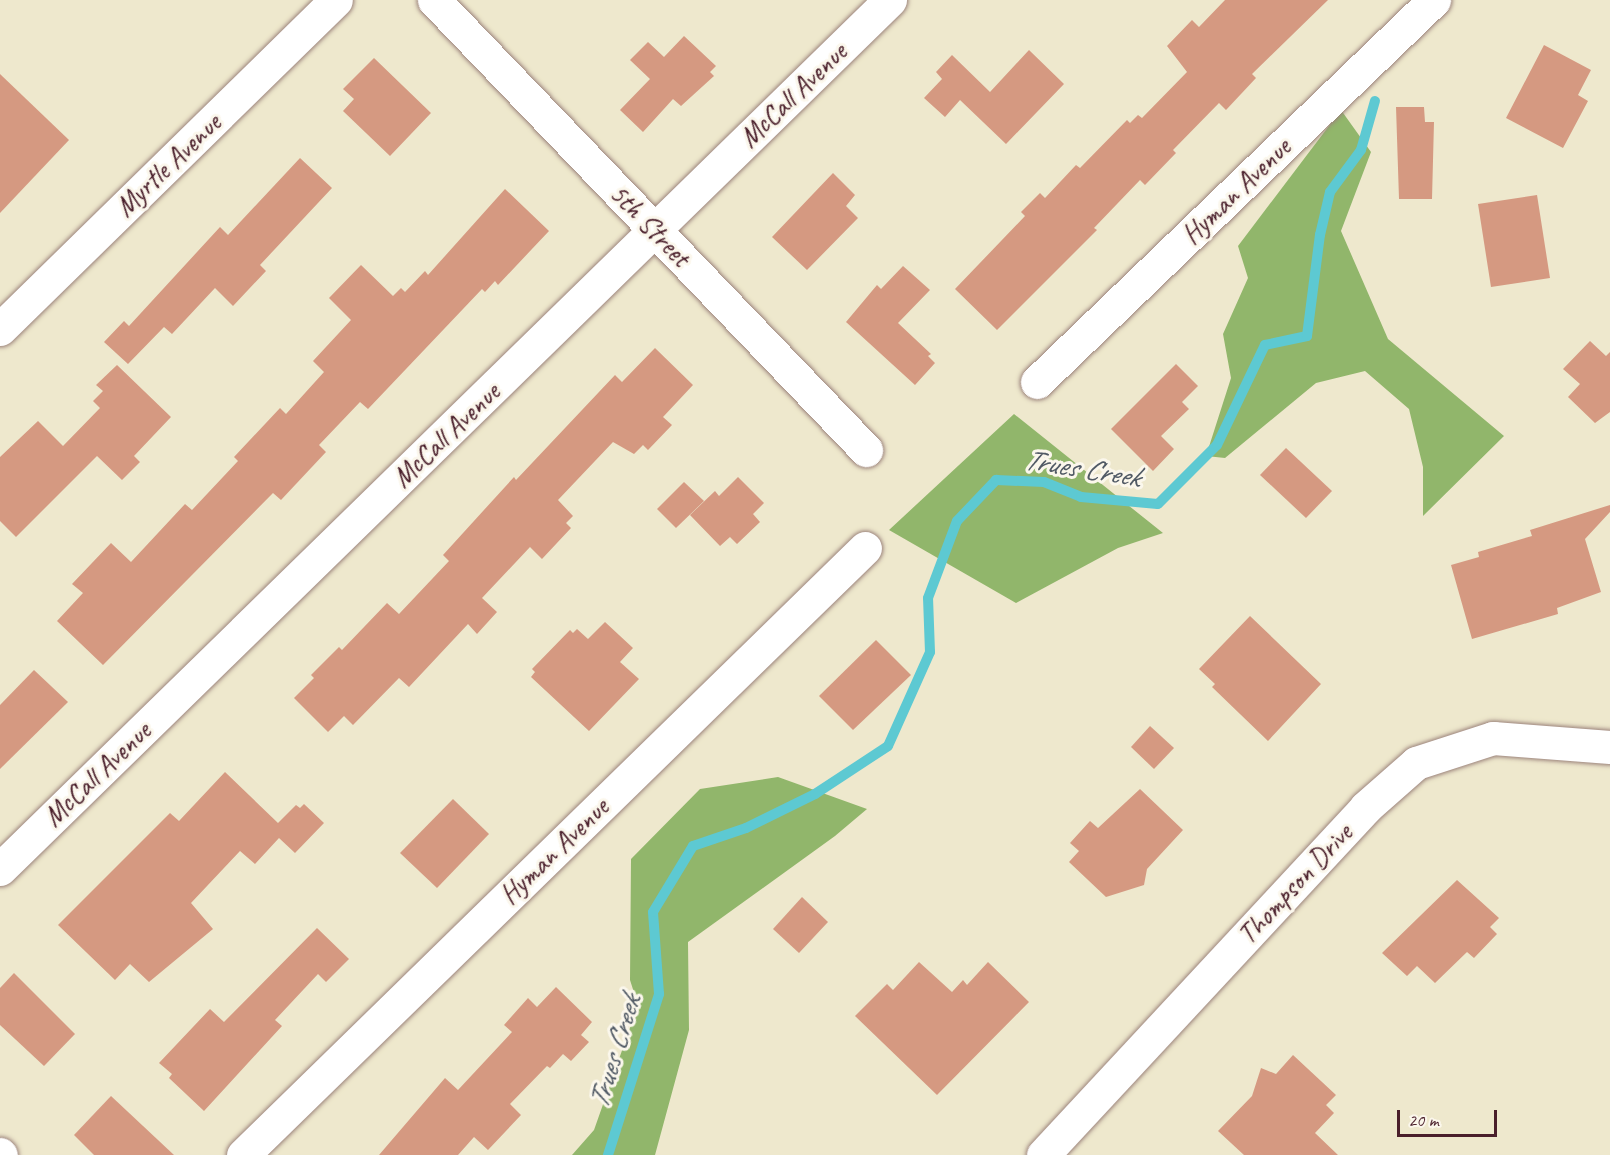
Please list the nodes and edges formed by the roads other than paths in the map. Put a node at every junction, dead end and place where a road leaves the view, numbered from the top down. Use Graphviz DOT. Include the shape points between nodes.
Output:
graph roads {
  1 [pos="336,0"];
  2 [pos="434,0"];
  3 [pos="890,0"];
  4 [pos="1434,0"];
  5 [pos="656,230"];
  6 [pos="0,329"];
  7 [pos="1037,382"];
  8 [pos="866,450"];
  9 [pos="865,548"];
  10 [pos="1610,747"];
  11 [pos="0,868"];
  12 [pos="243,1155"];
  13 [pos="1043,1155"];
  1 -- 6 [label="street, Myrtle Avenue"];
  2 -- 5 [label="street, 5th Street"];
  3 -- 5 [label="street, McCall Avenue"];
  4 -- 7 [label="street, Hyman Avenue"];
  5 -- 8 [label="street, 5th Street"];
  5 -- 11 [label="street, McCall Avenue"];
  9 -- 12 [label="street, Hyman Avenue"];
  10 -- 13 [label="street, Thompson Drive" via="1493,738 1416,763 1365,808"];
}
